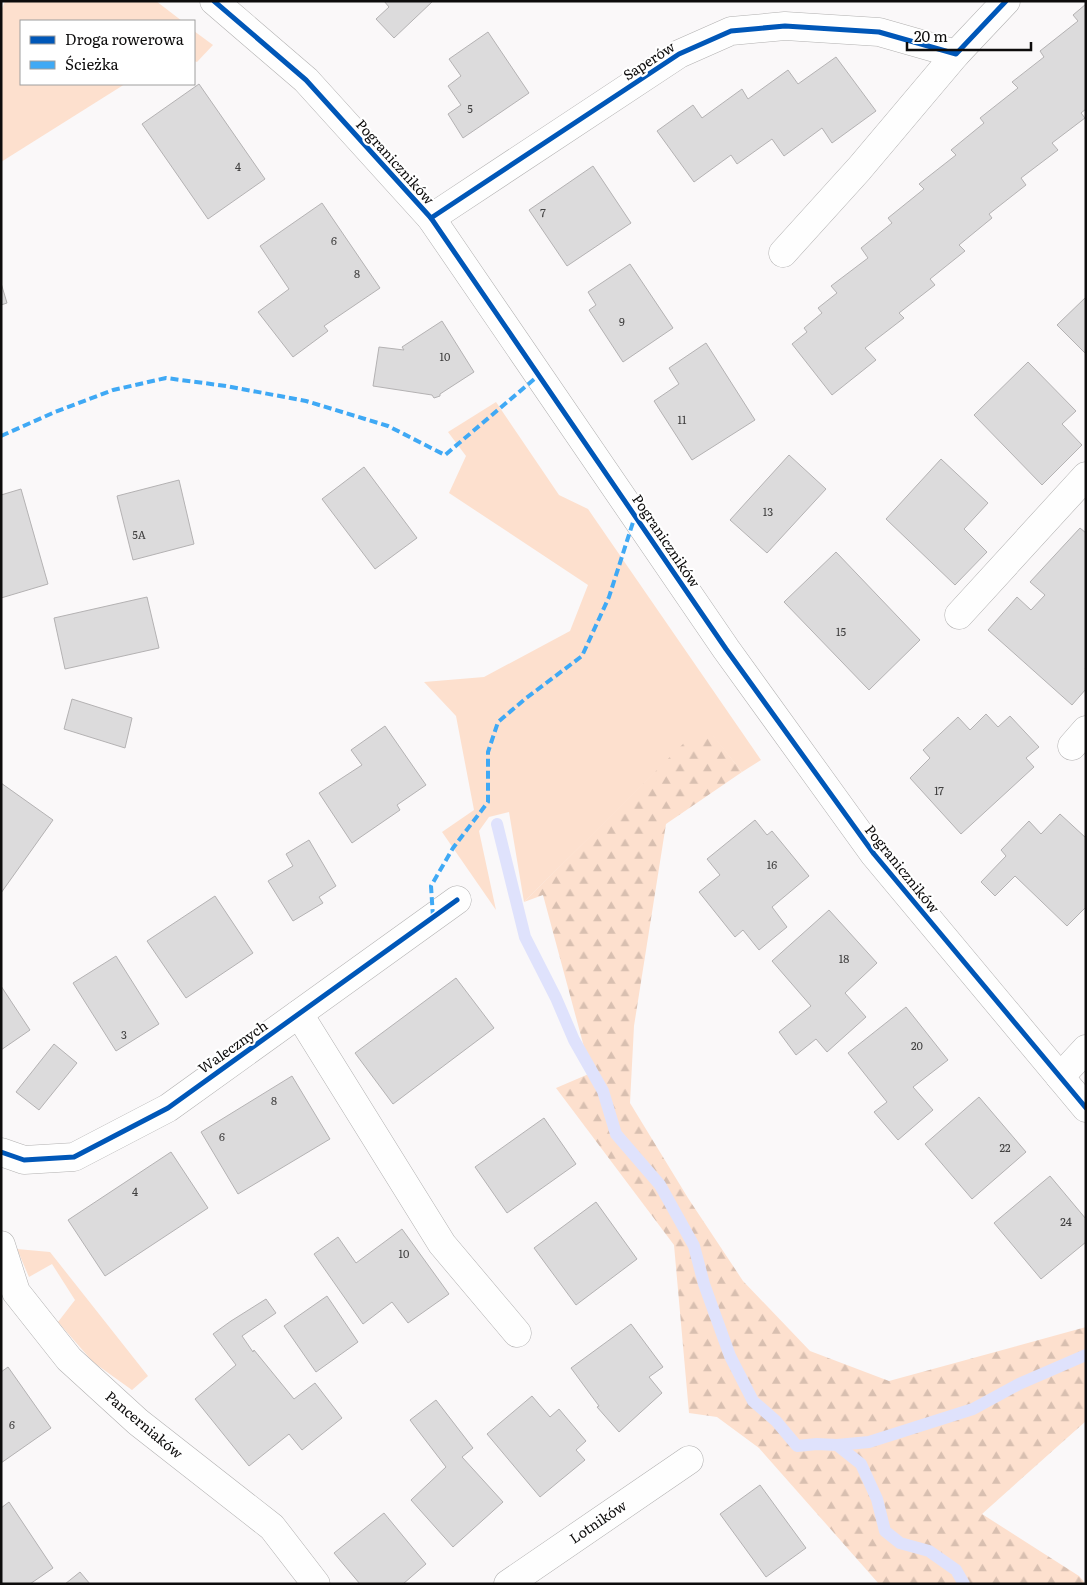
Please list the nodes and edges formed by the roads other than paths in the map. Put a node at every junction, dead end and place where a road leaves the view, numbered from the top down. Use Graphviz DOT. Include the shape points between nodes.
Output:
graph roads {
  1 [pos="214,1"];
  2 [pos="1006,1"];
  3 [pos="956,54"];
  4 [pos="431,218"];
  5 [pos="783,253"];
  6 [pos="1086,476"];
  7 [pos="959,615"];
  8 [pos="457,900"];
  9 [pos="300,1014"];
  10 [pos="1086,1049"];
  11 [pos="1060,1077"];
  12 [pos="1086,1108"];
  13 [pos="1,1152"];
  14 [pos="1,1245"];
  15 [pos="517,1334"];
  16 [pos="688,1460"];
  17 [pos="316,1584"];
  18 [pos="508,1584"];
  1 -- 4 [label="street, Pograniczników" via="306,80"];
  2 -- 3 [label="street"];
  3 -- 4 [label="street, Saperów" via="879,32 785,26 731,30 679,54"];
  3 -- 5 [label="street"];
  4 -- 11 [label="street, Pograniczników" via="726,649 874,854"];
  6 -- 7 [label="street"];
  8 -- 9 [label="street, Walecznych"];
  9 -- 13 [label="street, Walecznych" via="168,1108 74,1157 24,1160"];
  9 -- 15 [label="street" via="442,1244"];
  10 -- 11 [label="street"];
  11 -- 12 [label="street, Pograniczników"];
  14 -- 17 [label="street, Pancerniaków" via="16,1292 69,1359 138,1422 272,1527"];
  16 -- 18 [label="street, Lotników"];
}
